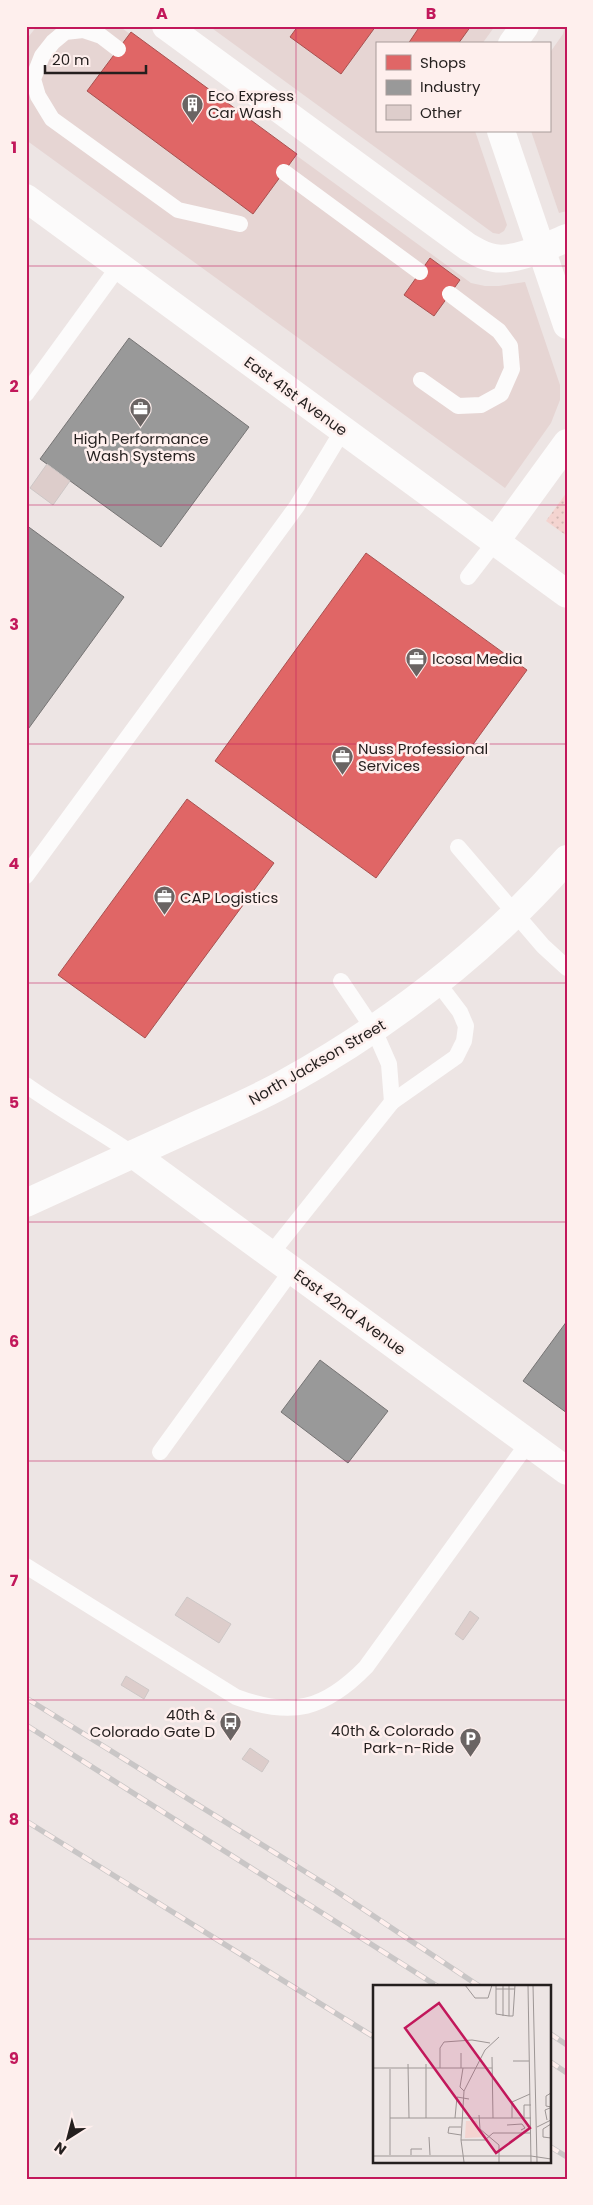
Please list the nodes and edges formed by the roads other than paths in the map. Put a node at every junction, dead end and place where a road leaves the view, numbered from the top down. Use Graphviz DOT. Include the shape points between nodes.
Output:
graph roads {
  1 [pos="166,26"];
  2 [pos="525,26"];
  3 [pos="513,42"];
  4 [pos="118,49"];
  5 [pos="501,132"];
  6 [pos="284,172"];
  7 [pos="26,198"];
  8 [pos="240,224"];
  9 [pos="567,238"];
  10 [pos="541,248"];
  11 [pos="119,266"];
  12 [pos="420,272"];
  13 [pos="450,294"];
  14 [pos="567,325"];
  15 [pos="420,380"];
  16 [pos="26,394"];
  17 [pos="344,430"];
  18 [pos="567,444"];
  19 [pos="496,542"];
  20 [pos="468,577"];
  21 [pos="567,594"];
  22 [pos="458,847"];
  23 [pos="567,859"];
  24 [pos="26,876"];
  25 [pos="517,914"];
  26 [pos="567,968"];
  27 [pos="342,981"];
  28 [pos="438,983"];
  29 [pos="374,1030"];
  30 [pos="26,1085"];
  31 [pos="392,1102"];
  32 [pos="133,1154"];
  33 [pos="26,1203"];
  34 [pos="281,1262"];
  35 [pos="528,1443"];
  36 [pos="160,1452"];
  37 [pos="567,1471"];
  38 [pos="26,1566"];
  1 -- 10 [label="street" via="468,247 496,259"];
  2 -- 3 [label="street"];
  4 -- 8 [label="lane" via="101,36 83,30 65,32 53,42 42,56 33,79 38,96 52,119 178,210"];
  5 -- 10 [label="street"];
  6 -- 12 [label="lane"];
  7 -- 11 [label="street, East 41st Avenue"];
  9 -- 10 [label="street"];
  10 -- 14 [label="street"];
  11 -- 16 [label="lane"];
  11 -- 17 [label="street, East 41st Avenue"];
  13 -- 15 [label="lane" via="499,331 510,346 512,370 501,394 480,404 458,406"];
  17 -- 19 [label="street, East 41st Avenue"];
  17 -- 24 [label="lane" via="297,506"];
  18 -- 19 [label="street"];
  19 -- 20 [label="lane"];
  19 -- 21 [label="street, East 41st Avenue"];
  22 -- 25 [label="lane"];
  23 -- 25 [label="street, North Jackson Street"];
  25 -- 26 [label="lane" via="543,946"];
  25 -- 28 [label="street, North Jackson Street"];
  27 -- 29 [label="lane"];
  28 -- 29 [label="street, North Jackson Street"];
  28 -- 31 [label="lane" via="463,1019 466,1026 464,1041 456,1057"];
  29 -- 31 [label="lane" via="389,1064"];
  29 -- 32 [label="street, North Jackson Street" via="278,1087"];
  30 -- 32 [label="lane"];
  31 -- 34 [label="lane"];
  32 -- 33 [label="street, North Jackson Street"];
  32 -- 34 [label="street, East 42nd Avenue"];
  34 -- 35 [label="street, East 42nd Avenue"];
  34 -- 36 [label="lane"];
  35 -- 37 [label="street, East 42nd Avenue"];
  35 -- 38 [label="lane" via="366,1667 336,1694 304,1706 266,1707 236,1697"];
}
